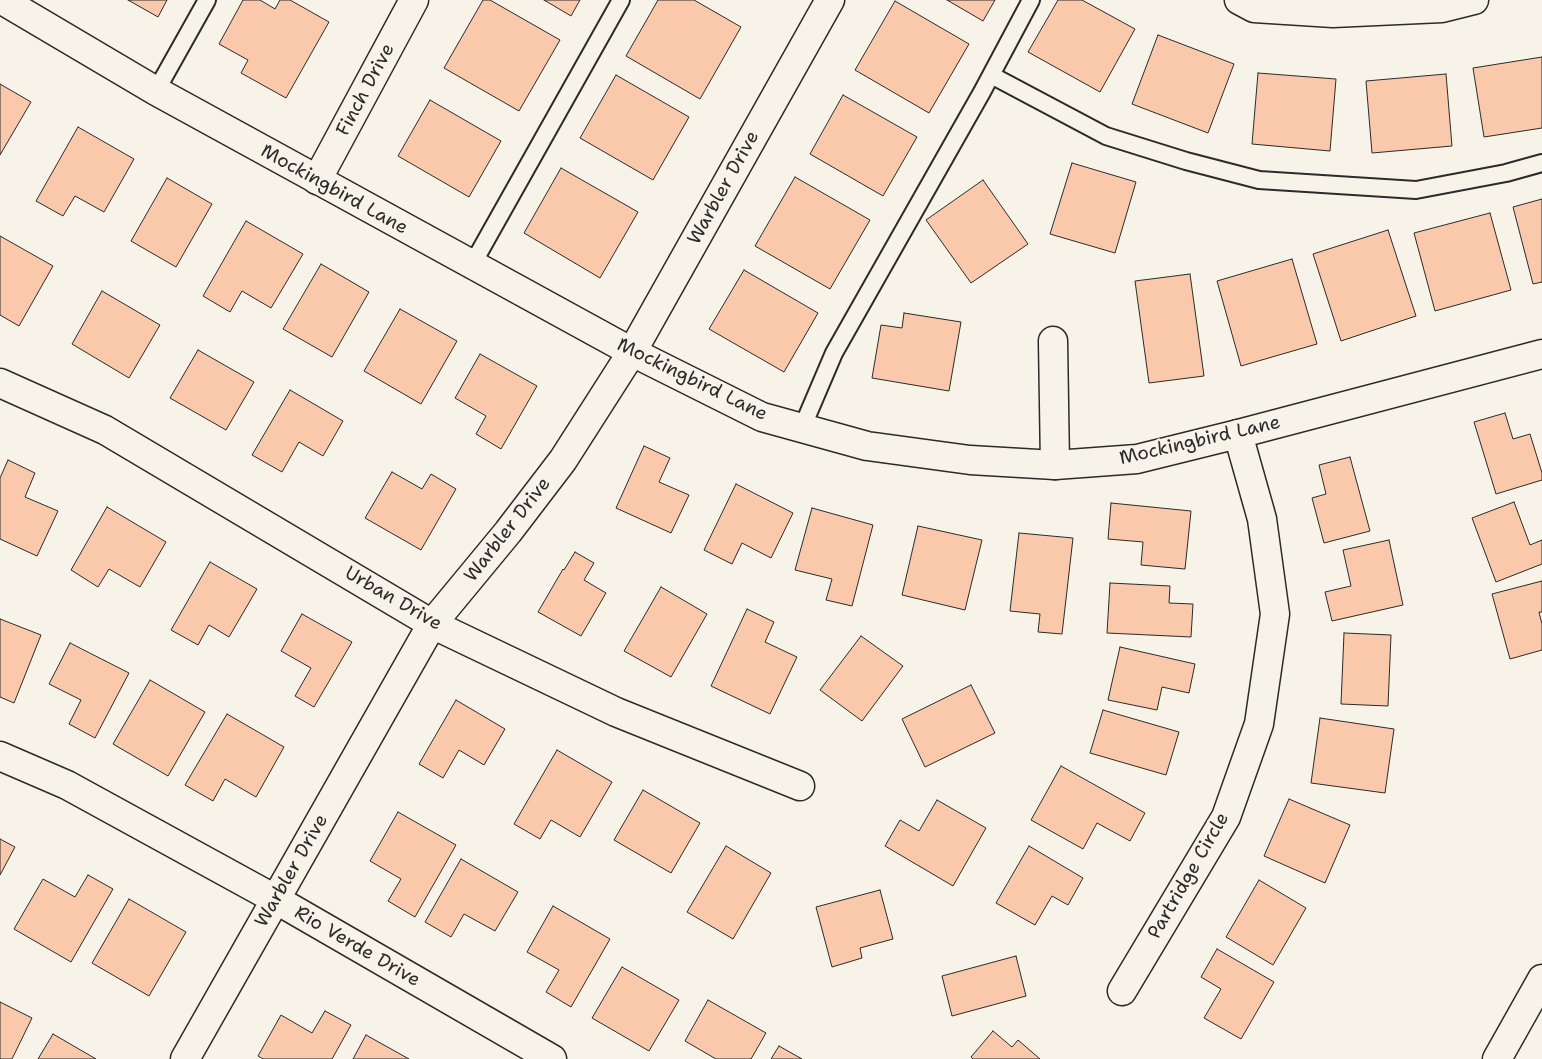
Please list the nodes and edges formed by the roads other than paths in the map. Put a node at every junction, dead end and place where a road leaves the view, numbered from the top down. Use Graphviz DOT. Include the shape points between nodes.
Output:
graph roads {
  1 [pos="2,0"];
  2 [pos="207,0"];
  3 [pos="414,0"];
  4 [pos="621,0"];
  5 [pos="830,0"];
  6 [pos="1031,0"];
  7 [pos="1239,0"];
  8 [pos="1474,0"];
  9 [pos="991,74"];
  10 [pos="156,91"];
  11 [pos="1542,163"];
  12 [pos="318,180"];
  13 [pos="472,264"];
  14 [pos="1052,341"];
  15 [pos="632,352"];
  16 [pos="1542,354"];
  17 [pos="0,383"];
  18 [pos="802,428"];
  19 [pos="1238,434"];
  20 [pos="1055,465"];
  21 [pos="432,624"];
  22 [pos="0,756"];
  23 [pos="800,786"];
  24 [pos="276,900"];
  25 [pos="1542,980"];
  26 [pos="1122,991"];
  27 [pos="185,1059"];
  28 [pos="552,1059"];
  29 [pos="1497,1059"];
  1 -- 10 [label="street, Mockingbird Lane"];
  2 -- 10 [label="lane"];
  3 -- 12 [label="street, Finch Drive"];
  4 -- 13 [label="lane"];
  5 -- 15 [label="street, Warbler Drive"];
  6 -- 9 [label="lane"];
  7 -- 8 [label="street" via="1254,8 1333,13 1442,8"];
  9 -- 11 [label="lane" via="1106,136 1259,180 1416,190"];
  9 -- 18 [label="lane" via="834,353"];
  10 -- 12 [label="street, Mockingbird Lane"];
  12 -- 13 [label="street, Mockingbird Lane"];
  13 -- 15 [label="street, Mockingbird Lane"];
  14 -- 20 [label="street"];
  15 -- 18 [label="street, Mockingbird Lane" via="762,417"];
  15 -- 21 [label="street, Warbler Drive" via="563,460"];
  16 -- 19 [label="street, Mockingbird Lane"];
  17 -- 21 [label="street, Urban Drive" via="105,430"];
  18 -- 20 [label="street, Mockingbird Lane" via="867,446 970,460"];
  19 -- 20 [label="street, Mockingbird Lane" via="1137,459"];
  19 -- 26 [label="street, Partridge Circle" via="1262,519 1275,614 1259,724 1226,816"];
  21 -- 23 [label="street, Urban Drive" via="616,712"];
  21 -- 24 [label="street, Warbler Drive"];
  22 -- 24 [label="street, Rio Verde Drive" via="67,785"];
  24 -- 27 [label="street, Warbler Drive"];
  24 -- 28 [label="street, Rio Verde Drive"];
  25 -- 29 [label="street"];
}
